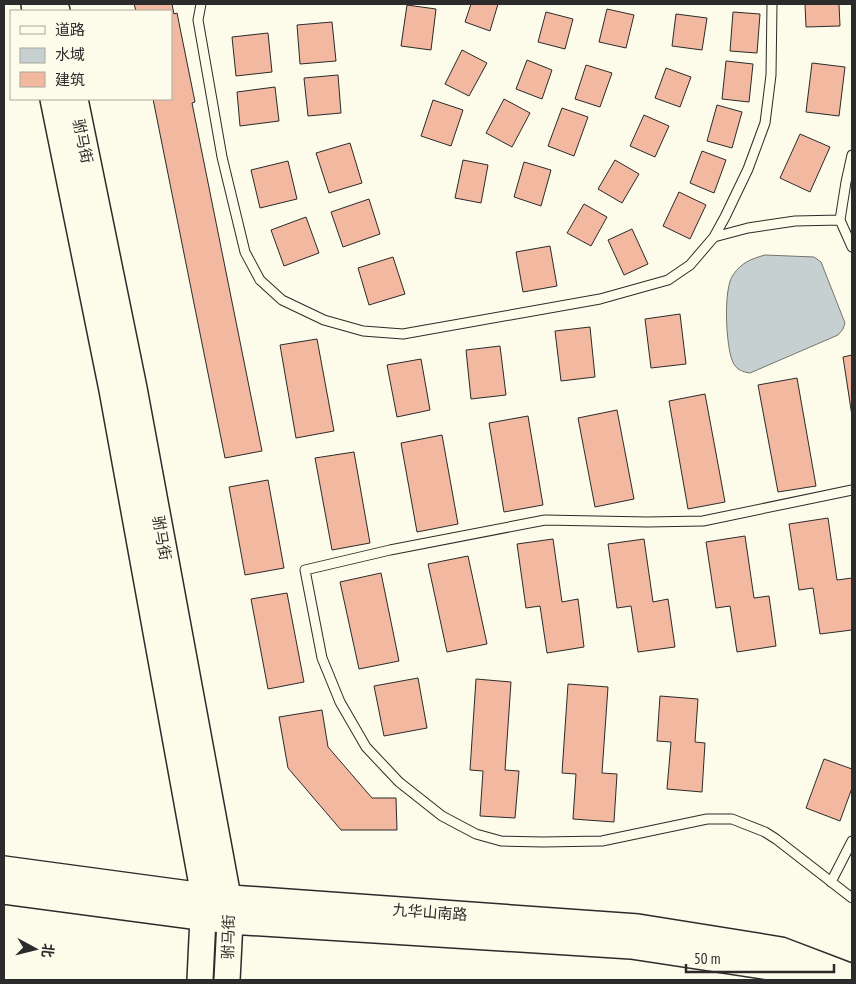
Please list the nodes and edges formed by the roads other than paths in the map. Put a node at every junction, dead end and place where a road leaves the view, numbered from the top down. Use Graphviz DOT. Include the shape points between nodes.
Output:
graph roads {
  1 [pos="201,4"];
  2 [pos="772,4"];
  3 [pos="53,100"];
  4 [pos="75,100"];
  5 [pos="852,155"];
  6 [pos="840,220"];
  7 [pos="714,237"];
  8 [pos="852,247"];
  9 [pos="852,490"];
  10 [pos="852,841"];
  11 [pos="4,869"];
  12 [pos="831,882"];
  13 [pos="4,891"];
  14 [pos="852,898"];
  15 [pos="216,908"];
  16 [pos="852,977"];
  17 [pos="200,980"];
  18 [pos="227,980"];
  19 [pos="810,980"];
  1 -- 7 [label="lane" via="198,20 222,158 245,252 260,280 282,300 324,320 363,331 403,334 600,299 668,280 690,265"];
  2 -- 7 [label="lane" via="771,75 765,123 748,169"];
  3 -- 15 [label="main road, 驸马街"];
  4 -- 15 [label="main road, 驸马街" via="134,388"];
  5 -- 6 [label="lane"];
  6 -- 7 [label="lane" via="795,220"];
  6 -- 8 [label="lane"];
  9 -- 12 [label="lane" via="703,521 545,520 305,570 322,658 340,702 366,747 399,782 442,816 476,834 501,841 543,842 602,841 707,819 732,819 776,839"];
  10 -- 12 [label="lane"];
  11 -- 15 [label="main road, 九华山南路"];
  12 -- 14 [label="lane"];
  13 -- 15 [label="main road, 九华山南路"];
  15 -- 16 [label="main road, 九华山南路" via="638,927 781,950"];
  15 -- 17 [label="main road, 驸马街"];
  15 -- 18 [label="main road, 驸马街"];
  15 -- 19 [label="main road, 九华山南路" via="631,946 777,968"];
}
